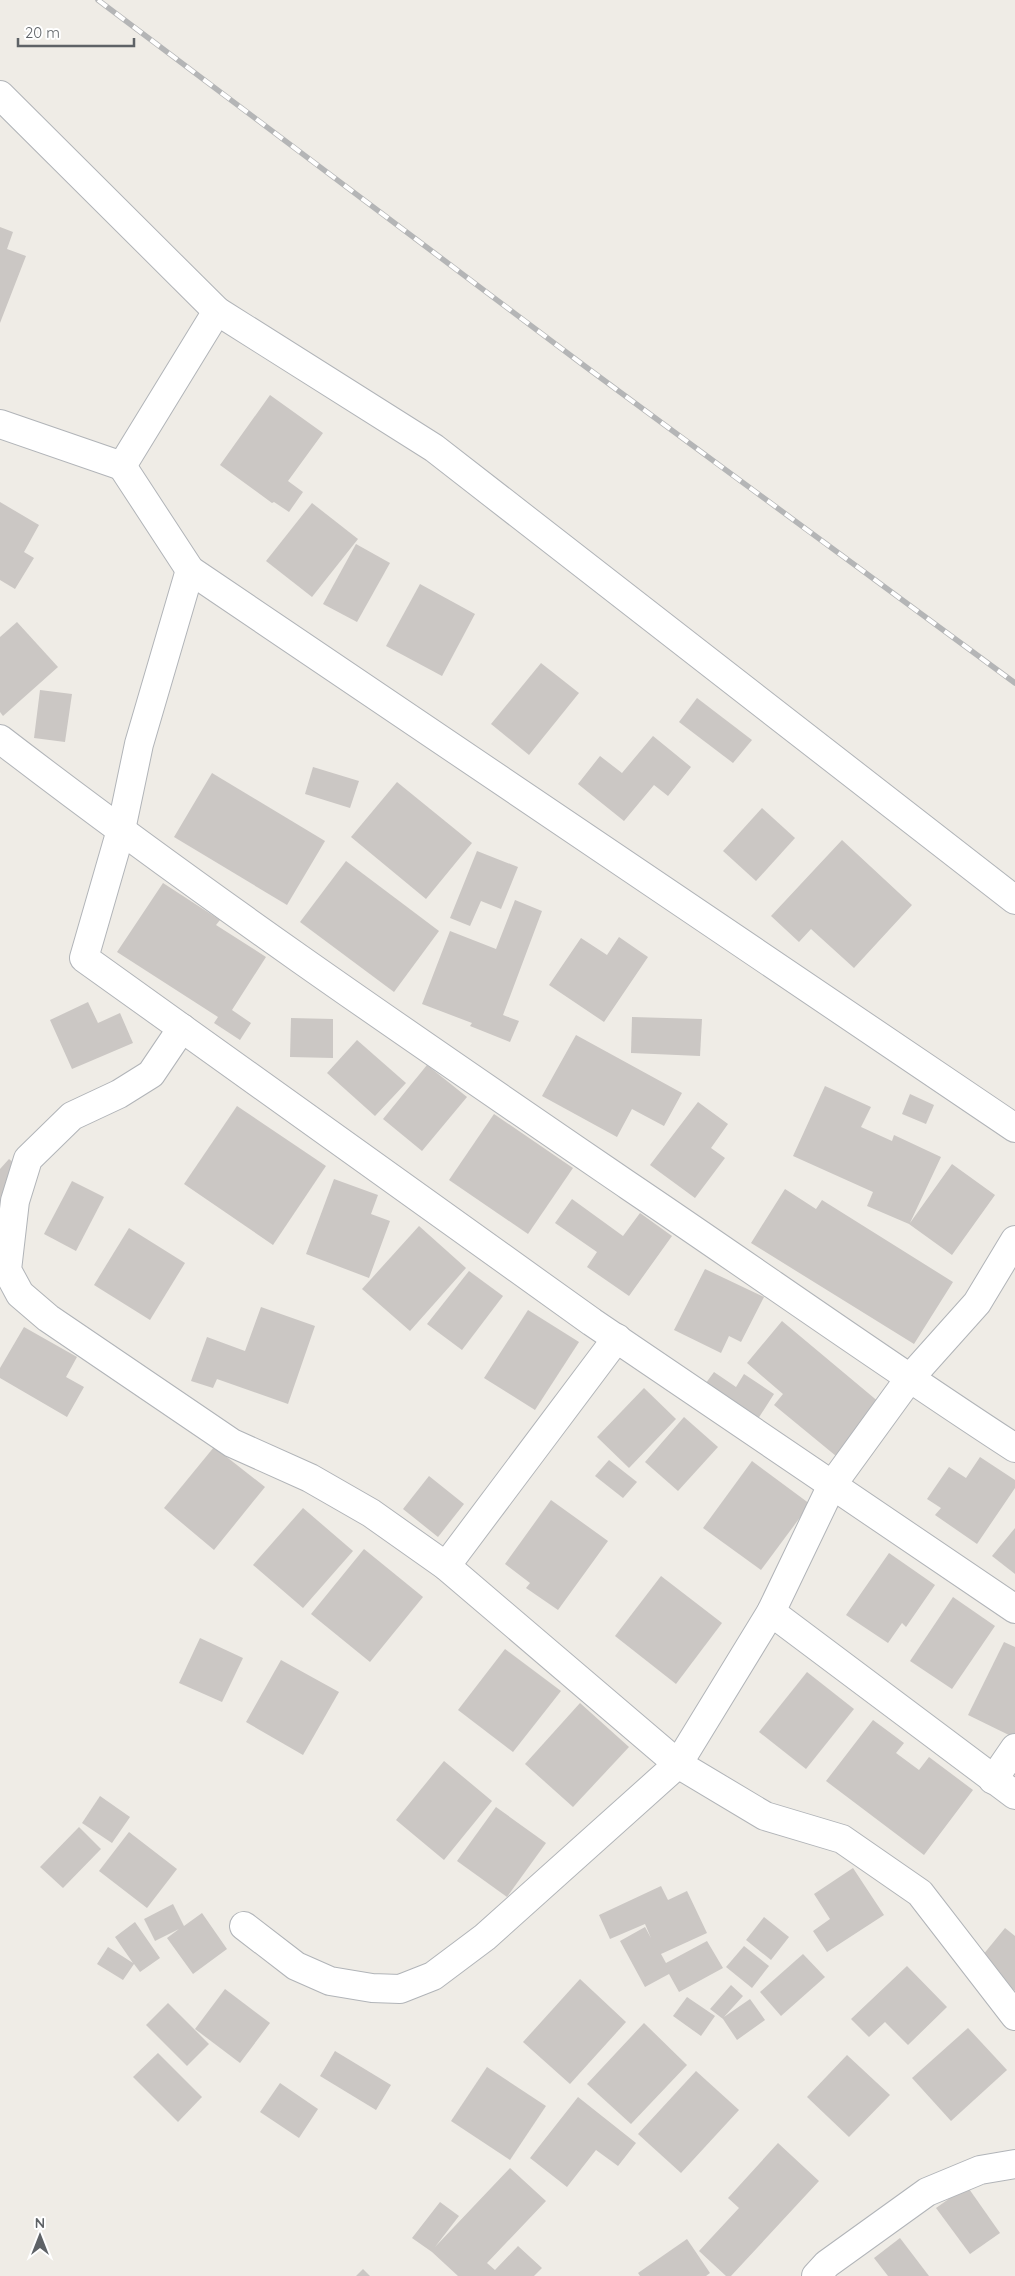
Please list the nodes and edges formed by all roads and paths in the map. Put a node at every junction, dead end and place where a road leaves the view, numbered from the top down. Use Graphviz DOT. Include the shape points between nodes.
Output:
graph roads {
  1 [pos="0,96"];
  2 [pos="217,311"];
  3 [pos="0,424"];
  4 [pos="122,466"];
  5 [pos="190,570"];
  6 [pos="0,739"];
  7 [pos="121,830"];
  8 [pos="1015,900"];
  9 [pos="182,1028"];
  10 [pos="1015,1128"];
  11 [pos="1015,1240"];
  12 [pos="617,1338"];
  13 [pos="909,1379"];
  14 [pos="1015,1448"];
  15 [pos="832,1486"];
  16 [pos="446,1566"];
  17 [pos="1015,1608"];
  18 [pos="771,1612"];
  19 [pos="1015,1748"];
  20 [pos="678,1764"];
  21 [pos="1004,1788"];
  22 [pos="244,1926"];
  23 [pos="1015,2016"];
  24 [pos="1015,2164"];
  25 [pos="816,2276"];
  1 -- 2 [label="street"];
  2 -- 4 [label="street"];
  2 -- 8 [label="street" via="434,448"];
  3 -- 4 [label="street"];
  4 -- 5 [label="street"];
  5 -- 7 [label="street" via="139,744"];
  5 -- 10 [label="street"];
  6 -- 7 [label="street"];
  7 -- 9 [label="street" via="84,958"];
  7 -- 13 [label="street" via="473,1080"];
  9 -- 12 [label="street"];
  9 -- 16 [label="street" via="151,1074 119,1094 72,1116 28,1158 15,1201 7,1270 20,1294 88,1346 232,1443 310,1478 371,1513"];
  11 -- 13 [label="street" via="977,1303"];
  12 -- 15 [label="street"];
  12 -- 16 [label="street"];
  13 -- 14 [label="street"];
  13 -- 15 [label="street"];
  15 -- 17 [label="street"];
  15 -- 18 [label="street"];
  16 -- 20 [label="street"];
  18 -- 20 [label="street"];
  18 -- 21 [label="street"];
  19 -- 21 [label="street"];
  20 -- 22 [label="street" via="485,1937 433,1976 400,1989 330,1981 296,1966"];
  20 -- 23 [label="street" via="765,1816 842,1839 920,1893"];
  24 -- 25 [label="street" via="980,2170 927,2192 827,2264"];
}
